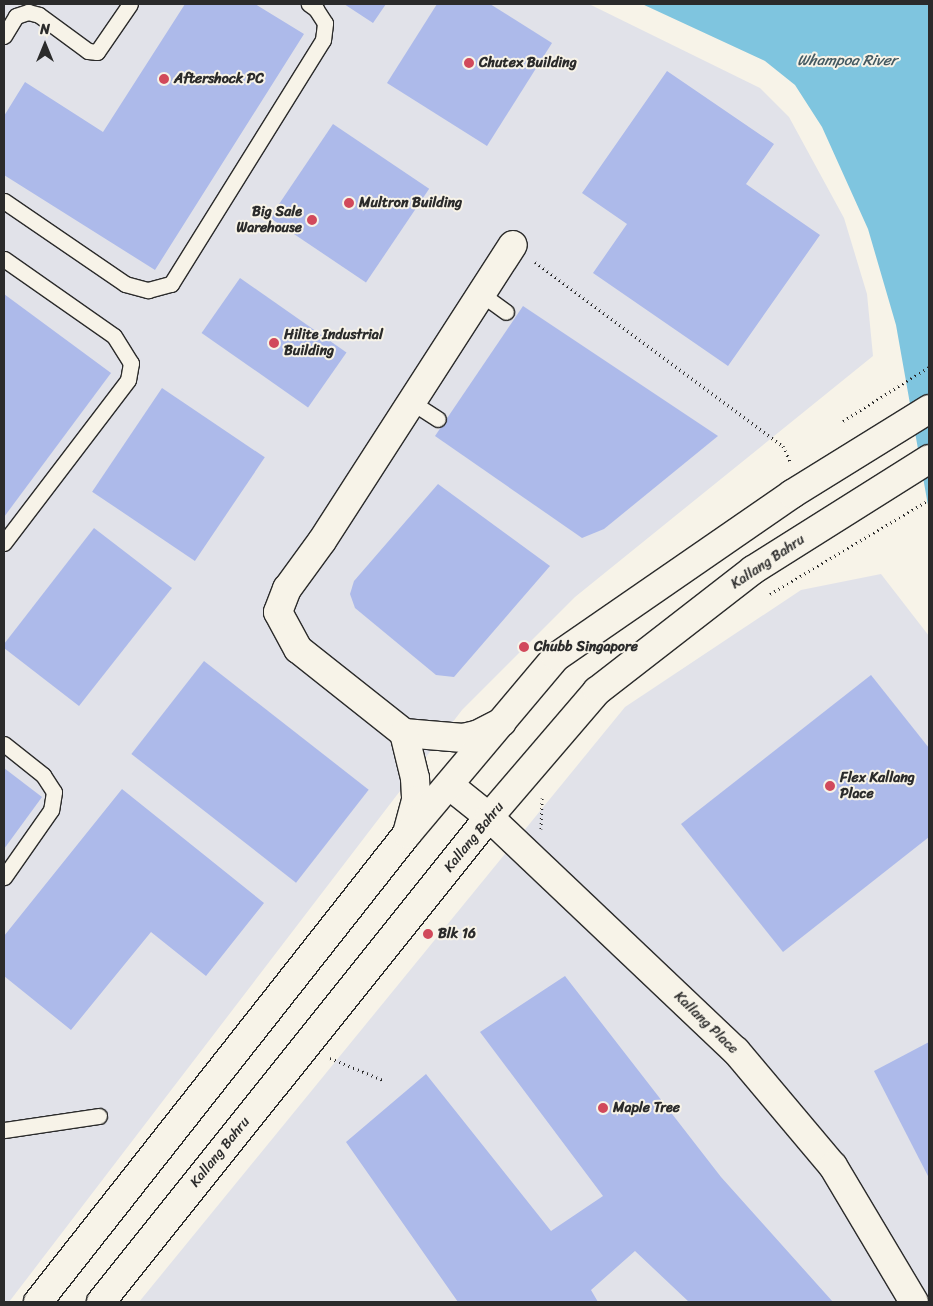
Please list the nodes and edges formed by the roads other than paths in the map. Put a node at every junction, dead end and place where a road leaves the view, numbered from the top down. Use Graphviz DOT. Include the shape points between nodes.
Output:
graph roads {
  1 [pos="130,4"];
  2 [pos="309,4"];
  3 [pos="4,36"];
  4 [pos="4,202"];
  5 [pos="512,245"];
  6 [pos="4,259"];
  7 [pos="480,294"];
  8 [pos="506,312"];
  9 [pos="410,400"];
  10 [pos="929,408"];
  11 [pos="438,419"];
  12 [pos="929,459"];
  13 [pos="4,543"];
  14 [pos="502,722"];
  15 [pos="404,734"];
  16 [pos="4,744"];
  17 [pos="449,786"];
  18 [pos="489,817"];
  19 [pos="407,834"];
  20 [pos="4,877"];
  21 [pos="99,1116"];
  22 [pos="4,1130"];
  23 [pos="38,1302"];
  24 [pos="101,1302"];
  25 [pos="914,1302"];
  1 -- 3 [label="lane" via="97,52 88,51 39,15 28,12 16,16"];
  2 -- 4 [label="lane" via="325,24 323,40 171,284 148,290 125,284"];
  5 -- 7 [label="main road"];
  6 -- 13 [label="lane" via="114,336 127,352 131,372"];
  7 -- 8 [label="lane"];
  7 -- 9 [label="main road"];
  9 -- 11 [label="lane"];
  9 -- 15 [label="main road" via="322,541 287,589 278,612 298,649"];
  10 -- 14 [label="main road" via="792,494 556,657"];
  12 -- 18 [label="main road, Kallang Bahru" via="753,570 597,691"];
  14 -- 15 [label="main road" via="463,738"];
  14 -- 17 [label="main road"];
  15 -- 19 [label="main road" via="415,778 416,800"];
  16 -- 20 [label="lane" via="43,775 54,792 54,801"];
  17 -- 18 [label="main road, Kallang Place"];
  17 -- 19 [label="main road"];
  18 -- 24 [label="main road, Kallang Bahru"];
  18 -- 25 [label="main road, Kallang Place" via="736,1051 833,1166"];
  19 -- 23 [label="main road"];
  21 -- 22 [label="lane"];
}
